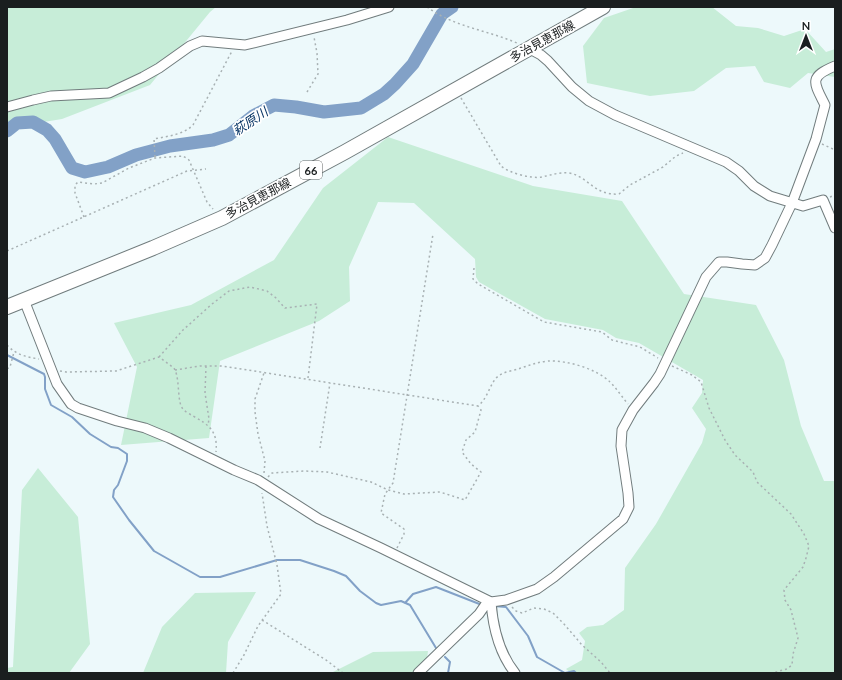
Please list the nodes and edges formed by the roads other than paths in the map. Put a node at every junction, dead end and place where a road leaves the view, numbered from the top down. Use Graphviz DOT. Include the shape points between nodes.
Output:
graph roads {
  1 [pos="389,7"];
  2 [pos="603,7"];
  3 [pos="528,48"];
  4 [pos="835,66"];
  5 [pos="7,107"];
  6 [pos="792,203"];
  7 [pos="835,228"];
  8 [pos="24,300"];
  9 [pos="7,307"];
  10 [pos="490,602"];
  11 [pos="418,673"];
  12 [pos="515,673"];
  1 -- 5 [label="street" via="368,15 245,45 202,41 148,74 109,93 51,96"];
  2 -- 3 [label="main road, 多治見恵那線 / 66"];
  3 -- 6 [label="street" via="548,60 589,102 726,162 770,196"];
  3 -- 8 [label="main road, 多治見恵那線 / 66" via="345,152 222,218"];
  4 -- 6 [label="street" via="823,70 817,76 815,85 825,105"];
  6 -- 7 [label="street" via="803,206 823,200"];
  6 -- 10 [label="street" via="765,258 755,265 719,262 706,277 654,383 633,410 622,430 621,446 629,507 623,519 537,589 506,600"];
  8 -- 9 [label="main road, 多治見恵那線 / 66"];
  8 -- 10 [label="street" via="60,390 71,404 163,435 263,483 319,519"];
  10 -- 11 [label="street"];
  10 -- 12 [label="street" via="501,650 507,664"];
}
